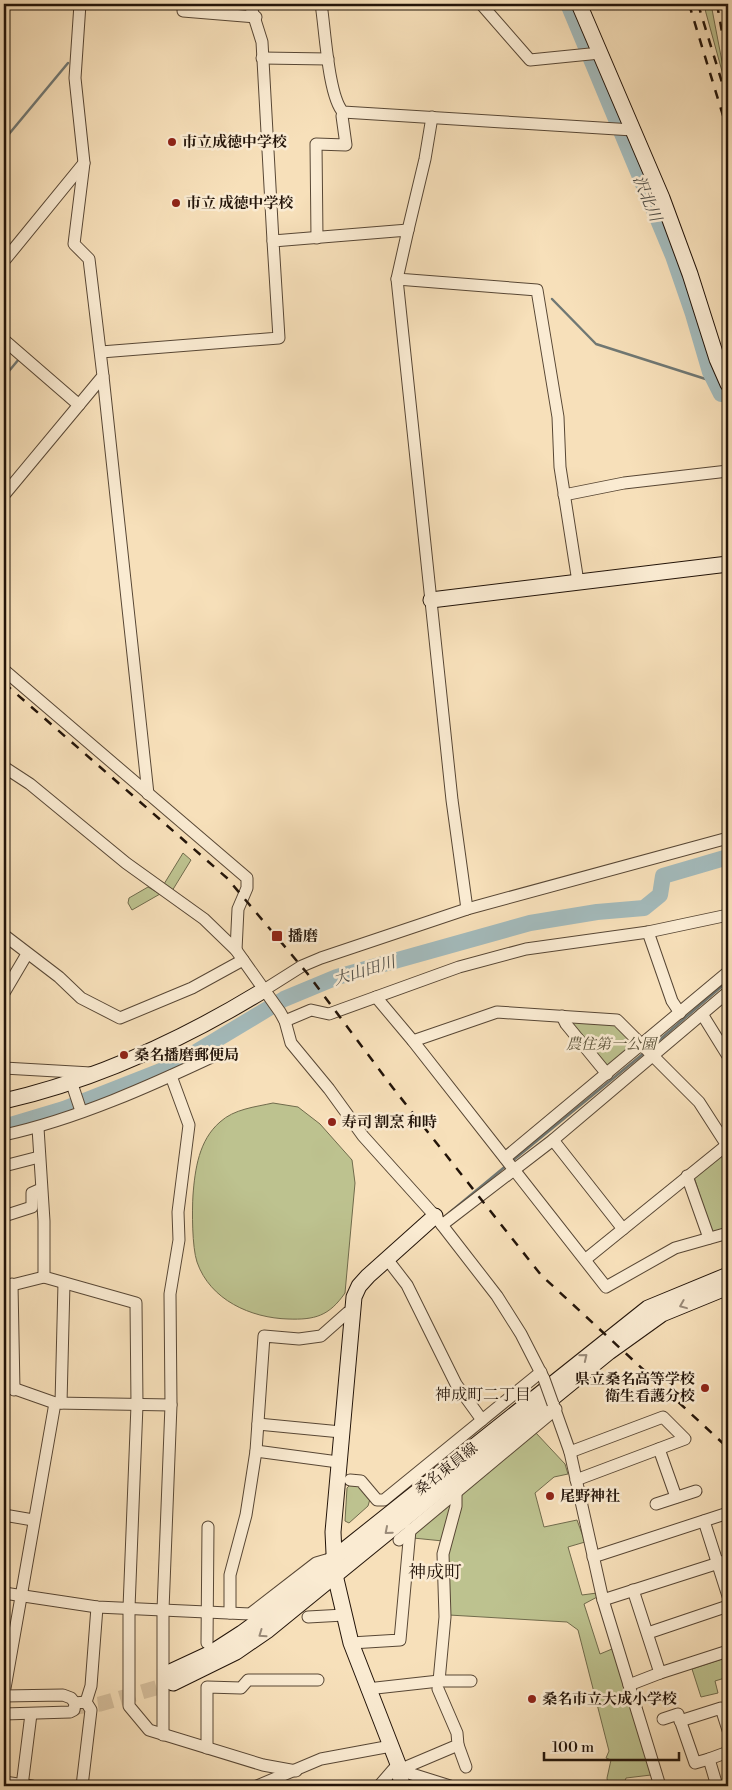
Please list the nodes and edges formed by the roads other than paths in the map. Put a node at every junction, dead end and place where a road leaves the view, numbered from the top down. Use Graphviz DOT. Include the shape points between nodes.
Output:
graph roads {
  1 [pos="80,4"];
  2 [pos="250,4"];
  3 [pos="322,4"];
  4 [pos="481,4"];
  5 [pos="579,4"];
  6 [pos="183,11"];
  7 [pos="256,17"];
  8 [pos="594,54"];
  9 [pos="262,58"];
  10 [pos="328,58"];
  11 [pos="343,112"];
  12 [pos="432,117"];
  13 [pos="629,130"];
  14 [pos="84,163"];
  15 [pos="408,230"];
  16 [pos="316,238"];
  17 [pos="273,241"];
  18 [pos="4,262"];
  19 [pos="397,279"];
  20 [pos="4,340"];
  21 [pos="101,352"];
  22 [pos="103,376"];
  23 [pos="728,384"];
  24 [pos="79,405"];
  25 [pos="728,471"];
  26 [pos="564,494"];
  27 [pos="4,495"];
  28 [pos="728,564"];
  29 [pos="578,582"];
  30 [pos="431,600"];
  31 [pos="4,670"];
  32 [pos="4,767"];
  33 [pos="148,794"];
  34 [pos="728,831"];
  35 [pos="728,838"];
  36 [pos="467,909"];
  37 [pos="728,915"];
  38 [pos="648,932"];
  39 [pos="4,935"];
  40 [pos="27,954"];
  41 [pos="239,955"];
  42 [pos="728,972"];
  43 [pos="5,990"];
  44 [pos="265,992"];
  45 [pos="728,992"];
  46 [pos="376,997"];
  47 [pos="680,1013"];
  48 [pos="702,1014"];
  49 [pos="562,1016"];
  50 [pos="283,1017"];
  51 [pos="413,1041"];
  52 [pos="648,1050"];
  53 [pos="218,1054"];
  54 [pos="728,1056"];
  55 [pos="4,1068"];
  56 [pos="93,1073"];
  57 [pos="608,1074"];
  58 [pos="171,1076"];
  59 [pos="72,1084"];
  60 [pos="4,1101"];
  61 [pos="80,1110"];
  62 [pos="38,1128"];
  63 [pos="4,1135"];
  64 [pos="553,1140"];
  65 [pos="728,1145"];
  66 [pos="39,1158"];
  67 [pos="509,1163"];
  68 [pos="4,1166"];
  69 [pos="687,1176"];
  70 [pos="41,1190"];
  71 [pos="4,1216"];
  72 [pos="439,1221"];
  73 [pos="623,1229"];
  74 [pos="728,1233"];
  75 [pos="709,1238"];
  76 [pos="387,1259"];
  77 [pos="586,1259"];
  78 [pos="728,1275"];
  79 [pos="44,1277"];
  80 [pos="64,1284"];
  81 [pos="8,1285"];
  82 [pos="728,1287"];
  83 [pos="353,1311"];
  84 [pos="542,1376"];
  85 [pos="9,1388"];
  86 [pos="58,1403"];
  87 [pos="137,1405"];
  88 [pos="171,1405"];
  89 [pos="554,1407"];
  90 [pos="482,1420"];
  91 [pos="258,1424"];
  92 [pos="341,1432"];
  93 [pos="659,1449"];
  94 [pos="256,1451"];
  95 [pos="570,1452"];
  96 [pos="338,1462"];
  97 [pos="350,1480"];
  98 [pos="576,1480"];
  99 [pos="456,1490"];
  100 [pos="696,1491"];
  101 [pos="676,1497"];
  102 [pos="656,1504"];
  103 [pos="728,1513"];
  104 [pos="4,1515"];
  105 [pos="34,1520"];
  106 [pos="704,1521"];
  107 [pos="208,1527"];
  108 [pos="410,1530"];
  109 [pos="399,1540"];
  110 [pos="593,1556"];
  111 [pos="334,1558"];
  112 [pos="723,1562"];
  113 [pos="335,1575"];
  114 [pos="633,1590"];
  115 [pos="4,1593"];
  116 [pos="20,1595"];
  117 [pos="728,1596"];
  118 [pos="603,1600"];
  119 [pos="728,1606"];
  120 [pos="97,1607"];
  121 [pos="129,1608"];
  122 [pos="163,1610"];
  123 [pos="207,1612"];
  124 [pos="230,1613"];
  125 [pos="344,1615"];
  126 [pos="308,1617"];
  127 [pos="648,1633"];
  128 [pos="207,1643"];
  129 [pos="351,1643"];
  130 [pos="728,1651"];
  131 [pos="660,1673"];
  132 [pos="318,1680"];
  133 [pos="471,1680"];
  134 [pos="629,1685"];
  135 [pos="442,1686"];
  136 [pos="368,1691"];
  137 [pos="4,1695"];
  138 [pos="81,1702"];
  139 [pos="4,1714"];
  140 [pos="31,1714"];
  141 [pos="663,1719"];
  142 [pos="680,1721"];
  143 [pos="728,1730"];
  144 [pos="163,1735"];
  145 [pos="458,1745"];
  146 [pos="391,1746"];
  147 [pos="207,1748"];
  148 [pos="728,1752"];
  149 [pos="709,1758"];
  150 [pos="466,1767"];
  151 [pos="403,1769"];
  152 [pos="296,1771"];
  153 [pos="4,1782"];
  154 [pos="25,1786"];
  155 [pos="82,1786"];
  156 [pos="257,1786"];
  157 [pos="281,1786"];
  158 [pos="379,1786"];
  159 [pos="402,1786"];
  160 [pos="414,1786"];
  161 [pos="450,1786"];
  162 [pos="660,1786"];
  163 [pos="717,1786"];
  1 -- 14 [label="street" via="75,78"];
  2 -- 7 [label="street"];
  3 -- 10 [label="street"];
  4 -- 8 [label="street" via="530,60"];
  5 -- 8 [label="street"];
  6 -- 7 [label="street"];
  7 -- 9 [label="street"];
  8 -- 13 [label="street"];
  9 -- 10 [label="street"];
  9 -- 17 [label="street"];
  10 -- 11 [label="street" via="335,93"];
  11 -- 12 [label="street"];
  11 -- 16 [label="street" via="346,145 316,144"];
  12 -- 13 [label="street"];
  12 -- 15 [label="street"];
  13 -- 23 [label="street" via="662,198"];
  14 -- 18 [label="street"];
  14 -- 21 [label="street" via="74,244 89,259"];
  15 -- 16 [label="street"];
  15 -- 19 [label="street"];
  16 -- 17 [label="street"];
  17 -- 21 [label="street" via="279,338"];
  19 -- 26 [label="street" via="537,290 558,417"];
  19 -- 30 [label="street"];
  20 -- 24 [label="street"];
  21 -- 22 [label="street"];
  22 -- 24 [label="street"];
  22 -- 33 [label="street"];
  24 -- 27 [label="street"];
  25 -- 26 [label="street" via="624,483"];
  26 -- 29 [label="street"];
  28 -- 29 [label="street"];
  29 -- 30 [label="street"];
  30 -- 36 [label="street"];
  31 -- 33 [label="street"];
  32 -- 41 [label="street" via="30,784 126,863 204,919"];
  33 -- 41 [label="street" via="247,878 247,888 238,909"];
  34 -- 35 [label="street"];
  35 -- 36 [label="street"];
  36 -- 44 [label="street" via="321,958 302,966"];
  37 -- 38 [label="street"];
  38 -- 46 [label="street" via="526,949 459,967"];
  38 -- 47 [label="street" via="669,994"];
  39 -- 40 [label="street"];
  40 -- 41 [label="street" via="81,998 120,1018 192,988"];
  40 -- 43 [label="street"];
  41 -- 44 [label="street"];
  42 -- 47 [label="street"];
  44 -- 50 [label="street"];
  44 -- 56 [label="street" via="169,1043"];
  45 -- 48 [label="street"];
  46 -- 50 [label="street" via="329,1014 311,1010"];
  46 -- 51 [label="street"];
  47 -- 52 [label="street"];
  48 -- 52 [label="street"];
  48 -- 54 [label="street"];
  49 -- 51 [label="street" via="497,1012"];
  49 -- 52 [label="street" via="617,1020"];
  49 -- 57 [label="street"];
  50 -- 72 [label="street" via="291,1043 363,1136"];
  51 -- 67 [label="street"];
  52 -- 57 [label="street"];
  52 -- 64 [label="street"];
  52 -- 65 [label="street" via="699,1102"];
  53 -- 58 [label="street"];
  55 -- 56 [label="street"];
  56 -- 59 [label="street"];
  57 -- 67 [label="street"];
  58 -- 61 [label="street"];
  58 -- 88 [label="street" via="189,1125 178,1212 179,1240 170,1294"];
  59 -- 60 [label="street"];
  59 -- 61 [label="street"];
  61 -- 62 [label="street"];
  62 -- 63 [label="street"];
  62 -- 66 [label="street"];
  64 -- 67 [label="street"];
  64 -- 73 [label="street"];
  65 -- 69 [label="street"];
  66 -- 68 [label="street"];
  66 -- 70 [label="street"];
  67 -- 72 [label="street"];
  67 -- 77 [label="street"];
  69 -- 73 [label="street"];
  69 -- 75 [label="street"];
  70 -- 71 [label="street" via="32,1193 32,1207"];
  70 -- 79 [label="street"];
  72 -- 76 [label="street"];
  72 -- 84 [label="street" via="497,1296"];
  73 -- 77 [label="street"];
  74 -- 75 [label="street"];
  75 -- 77 [label="street" via="675,1248 606,1287"];
  76 -- 83 [label="street" via="359,1286"];
  76 -- 90 [label="street" via="407,1285 456,1384"];
  111 -- 78 [label="street, 桑名東員線, one-way" via="648,1308"];
  79 -- 80 [label="street"];
  79 -- 81 [label="street"];
  80 -- 86 [label="street"];
  80 -- 87 [label="street" via="136,1303"];
  81 -- 85 [label="street"];
  82 -- 113 [label="street, 桑名東員線, one-way" via="662,1314 609,1352"];
  83 -- 91 [label="street" via="321,1336 300,1339 264,1336"];
  83 -- 92 [label="street"];
  84 -- 89 [label="street, bridge"];
  84 -- 90 [label="street"];
  85 -- 86 [label="street"];
  86 -- 87 [label="street"];
  86 -- 105 [label="street"];
  87 -- 88 [label="street"];
  87 -- 121 [label="street"];
  88 -- 122 [label="street"];
  89 -- 95 [label="street"];
  89 -- 99 [label="street"];
  90 -- 97 [label="street" via="384,1500 376,1500 361,1481"];
  91 -- 92 [label="street"];
  91 -- 94 [label="street"];
  92 -- 96 [label="street"];
  93 -- 95 [label="street" via="685,1439 663,1417"];
  93 -- 98 [label="street"];
  93 -- 101 [label="street"];
  94 -- 96 [label="street"];
  94 -- 124 [label="street" via="246,1515 230,1575"];
  95 -- 98 [label="street"];
  96 -- 111 [label="street"];
  98 -- 110 [label="street"];
  99 -- 108 [label="street"];
  99 -- 135 [label="street" via="456,1506 443,1554"];
  100 -- 101 [label="street"];
  101 -- 102 [label="street"];
  103 -- 106 [label="street"];
  104 -- 105 [label="street"];
  105 -- 116 [label="street"];
  106 -- 110 [label="street"];
  106 -- 112 [label="street"];
  107 -- 123 [label="street"];
  108 -- 109 [label="street"];
  108 -- 129 [label="street" via="400,1640"];
  110 -- 118 [label="street"];
  111 -- 113 [label="street"];
  113 -- 111 [label="street, 桑名東員線, one-way" via="236,1652 170,1678 242,1634"];
  111 -- 124 [label="street" via="316,1563 250,1614"];
  112 -- 114 [label="street"];
  112 -- 117 [label="street"];
  113 -- 125 [label="street"];
  114 -- 118 [label="street"];
  114 -- 127 [label="street"];
  115 -- 116 [label="street"];
  116 -- 120 [label="street"];
  116 -- 137 [label="street"];
  118 -- 134 [label="street"];
  119 -- 127 [label="street"];
  120 -- 121 [label="street"];
  120 -- 138 [label="street" via="91,1686"];
  121 -- 122 [label="street"];
  121 -- 144 [label="street" via="129,1706 149,1730"];
  122 -- 123 [label="street"];
  122 -- 144 [label="street"];
  123 -- 124 [label="street"];
  123 -- 128 [label="street"];
  125 -- 126 [label="street"];
  125 -- 129 [label="street"];
  127 -- 131 [label="street"];
  129 -- 136 [label="street"];
  130 -- 131 [label="street"];
  131 -- 134 [label="street"];
  132 -- 147 [label="street" via="248,1680 241,1688 207,1686"];
  133 -- 135 [label="street"];
  134 -- 162 [label="street"];
  135 -- 136 [label="street"];
  135 -- 145 [label="street" via="458,1733"];
  136 -- 146 [label="street"];
  137 -- 138 [label="street" via="64,1695"];
  138 -- 140 [label="street" via="70,1712"];
  138 -- 155 [label="street" via="90,1705 92,1713"];
  139 -- 140 [label="street"];
  140 -- 154 [label="street"];
  141 -- 142 [label="street" via="678,1714"];
  142 -- 143 [label="street" via="721,1708"];
  142 -- 149 [label="street" via="695,1763"];
  144 -- 147 [label="street"];
  145 -- 150 [label="street"];
  145 -- 151 [label="street"];
  146 -- 151 [label="street"];
  146 -- 152 [label="street" via="321,1760"];
  147 -- 152 [label="street"];
  148 -- 149 [label="street"];
  149 -- 163 [label="street"];
  151 -- 158 [label="street"];
  151 -- 159 [label="street"];
  151 -- 160 [label="street"];
  151 -- 161 [label="street"];
  152 -- 156 [label="street"];
  152 -- 157 [label="street"];
  153 -- 154 [label="street"];
}
